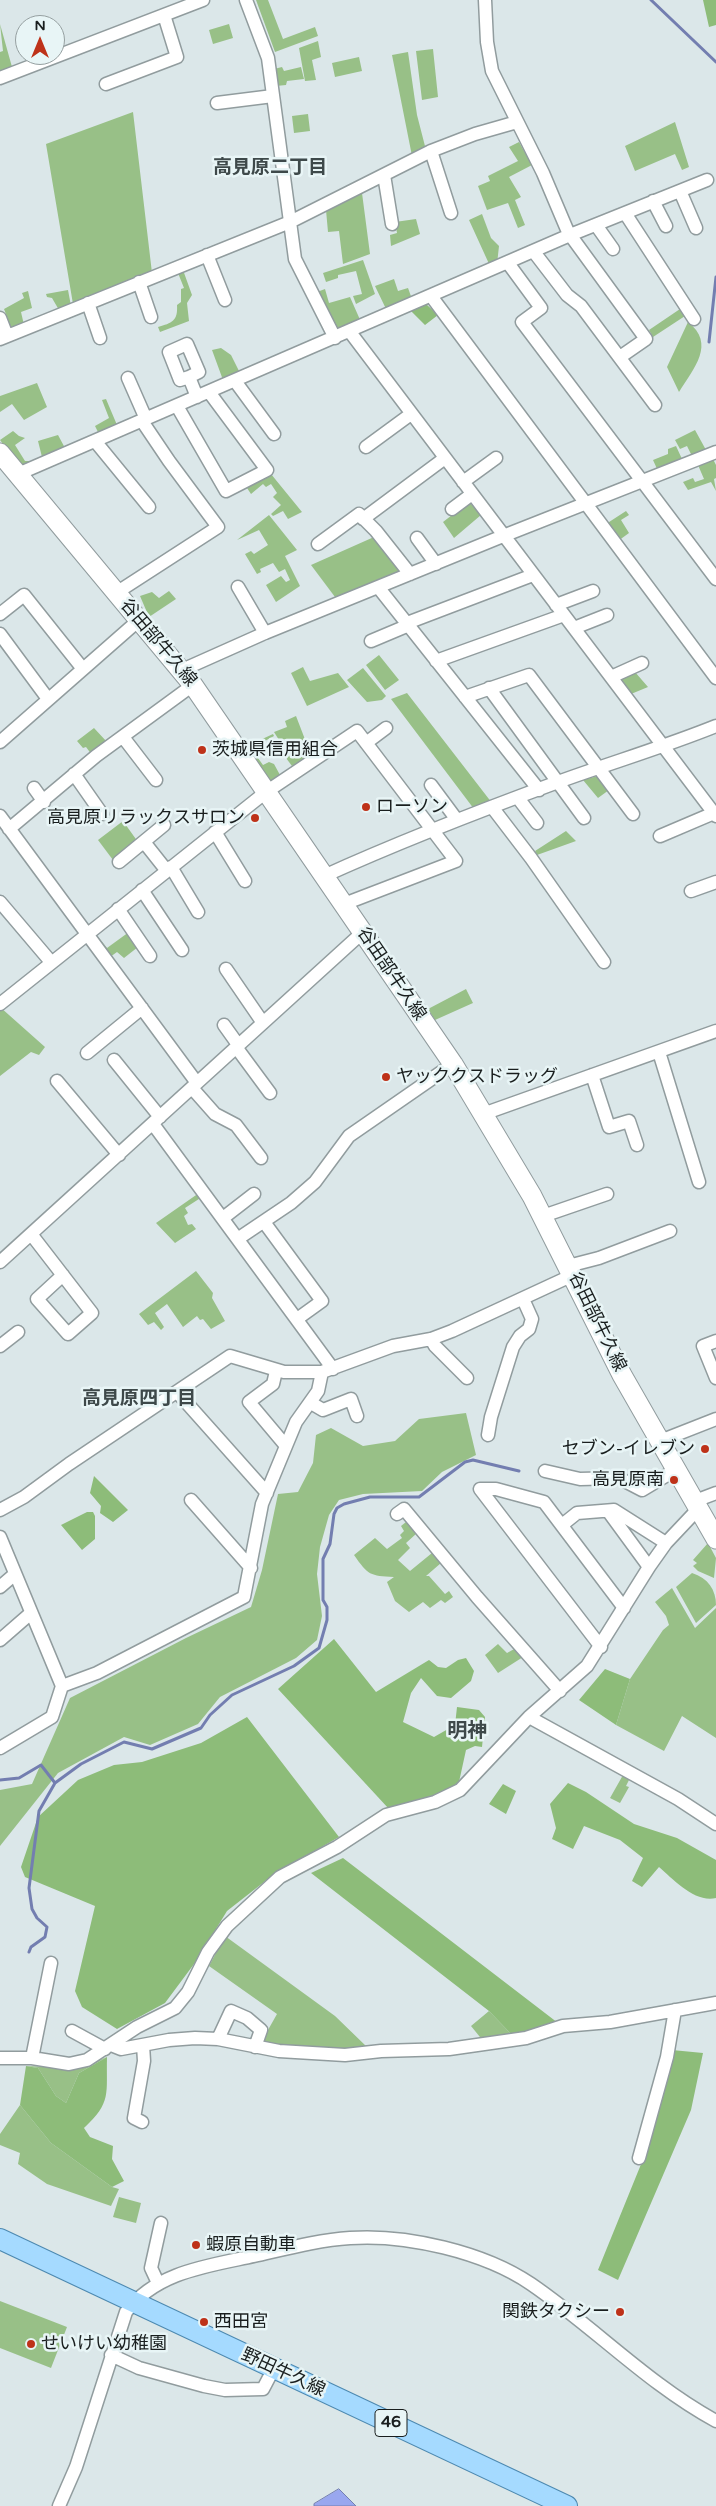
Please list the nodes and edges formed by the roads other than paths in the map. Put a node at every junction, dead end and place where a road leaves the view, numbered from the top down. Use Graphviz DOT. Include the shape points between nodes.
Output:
graph roads {
  1 [pos="203,0"];
  2 [pos="246,0"];
  3 [pos="485,0"];
  4 [pos="164,15"];
  5 [pos="0,78"];
  6 [pos="106,84"];
  7 [pos="273,96"];
  8 [pos="217,102"];
  9 [pos="517,122"];
  10 [pos="431,151"];
  11 [pos="384,175"];
  12 [pos="707,180"];
  13 [pos="680,191"];
  14 [pos="654,201"];
  15 [pos="451,213"];
  16 [pos="625,213"];
  17 [pos="290,222"];
  18 [pos="392,224"];
  19 [pos="596,225"];
  20 [pos="666,226"];
  21 [pos="696,228"];
  22 [pos="570,235"];
  23 [pos="613,249"];
  24 [pos="534,252"];
  25 [pos="207,255"];
  26 [pos="508,263"];
  27 [pos="139,282"];
  28 [pos="431,296"];
  29 [pos="225,300"];
  30 [pos="88,303"];
  31 [pos="151,317"];
  32 [pos="0,318"];
  33 [pos="694,320"];
  34 [pos="350,332"];
  35 [pos="4,337"];
  36 [pos="100,338"];
  37 [pos="335,338"];
  38 [pos="620,357"];
  39 [pos="189,377"];
  40 [pos="128,378"];
  41 [pos="235,381"];
  42 [pos="203,395"];
  43 [pos="655,405"];
  44 [pos="177,406"];
  45 [pos="411,414"];
  46 [pos="144,420"];
  47 [pos="274,434"];
  48 [pos="95,441"];
  49 [pos="366,447"];
  50 [pos="716,452"];
  51 [pos="0,453"];
  52 [pos="444,458"];
  53 [pos="496,458"];
  54 [pos="18,474"];
  55 [pos="643,481"];
  56 [pos="463,482"];
  57 [pos="472,494"];
  58 [pos="585,504"];
  59 [pos="149,507"];
  60 [pos="452,509"];
  61 [pos="363,519"];
  62 [pos="503,536"];
  63 [pos="417,538"];
  64 [pos="318,544"];
  65 [pos="436,564"];
  66 [pos="410,574"];
  67 [pos="533,575"];
  68 [pos="716,580"];
  69 [pos="238,587"];
  70 [pos="378,587"];
  71 [pos="593,591"];
  72 [pos="116,593"];
  73 [pos="560,610"];
  74 [pos="0,614"];
  75 [pos="606,615"];
  76 [pos="139,620"];
  77 [pos="408,624"];
  78 [pos="574,628"];
  79 [pos="266,633"];
  80 [pos="0,634"];
  81 [pos="371,641"];
  82 [pos="436,661"];
  83 [pos="642,663"];
  84 [pos="83,669"];
  85 [pos="182,670"];
  86 [pos="611,677"];
  87 [pos="716,678"];
  88 [pos="193,685"];
  89 [pos="489,688"];
  90 [pos="465,697"];
  91 [pos="48,699"];
  92 [pos="0,724"];
  93 [pos="716,726"];
  94 [pos="386,728"];
  95 [pos="123,737"];
  96 [pos="4,738"];
  97 [pos="366,743"];
  98 [pos="665,747"];
  99 [pos="599,768"];
  100 [pos="74,774"];
  101 [pos="156,780"];
  102 [pos="558,782"];
  103 [pos="431,785"];
  104 [pos="34,788"];
  105 [pos="539,790"];
  106 [pos="266,792"];
  107 [pos="518,798"];
  108 [pos="44,802"];
  109 [pos="492,807"];
  110 [pos="102,814"];
  111 [pos="633,814"];
  112 [pos="715,814"];
  113 [pos="0,816"];
  114 [pos="584,818"];
  115 [pos="457,820"];
  116 [pos="537,823"];
  117 [pos="164,825"];
  118 [pos="9,829"];
  119 [pos="433,830"];
  120 [pos="215,832"];
  121 [pos="660,836"];
  122 [pos="144,842"];
  123 [pos="118,862"];
  124 [pos="169,869"];
  125 [pos="324,876"];
  126 [pos="245,881"];
  127 [pos="716,882"];
  128 [pos="142,890"];
  129 [pos="691,891"];
  130 [pos="0,902"];
  131 [pos="344,904"];
  132 [pos="118,909"];
  133 [pos="198,912"];
  134 [pos="363,932"];
  135 [pos="86,934"];
  136 [pos="182,950"];
  137 [pos="150,956"];
  138 [pos="51,962"];
  139 [pos="604,962"];
  140 [pos="226,969"];
  141 [pos="0,1004"];
  142 [pos="142,1008"];
  143 [pos="264,1023"];
  144 [pos="224,1024"];
  145 [pos="716,1031"];
  146 [pos="238,1046"];
  147 [pos="658,1052"];
  148 [pos="87,1053"];
  149 [pos="114,1060"];
  150 [pos="453,1064"];
  151 [pos="592,1075"];
  152 [pos="57,1081"];
  153 [pos="194,1086"];
  154 [pos="270,1093"];
  155 [pos="483,1114"];
  156 [pos="157,1120"];
  157 [pos="637,1146"];
  158 [pos="119,1154"];
  159 [pos="261,1158"];
  160 [pos="699,1182"];
  161 [pos="254,1194"];
  162 [pos="607,1194"];
  163 [pos="543,1216"];
  164 [pos="223,1218"];
  165 [pos="264,1222"];
  166 [pos="670,1232"];
  167 [pos="31,1234"];
  168 [pos="239,1238"];
  169 [pos="0,1262"];
  170 [pos="571,1270"];
  171 [pos="63,1275"];
  172 [pos="523,1299"];
  173 [pos="297,1319"];
  174 [pos="18,1332"];
  175 [pos="431,1339"];
  176 [pos="716,1341"];
  177 [pos="0,1346"];
  178 [pos="327,1370"];
  179 [pos="276,1371"];
  180 [pos="467,1378"];
  181 [pos="716,1378"];
  182 [pos="177,1392"];
  183 [pos="310,1403"];
  184 [pos="357,1416"];
  185 [pos="716,1419"];
  186 [pos="488,1435"];
  187 [pos="660,1441"];
  188 [pos="286,1446"];
  189 [pos="677,1469"];
  190 [pos="545,1471"];
  191 [pos="267,1493"];
  192 [pos="716,1493"];
  193 [pos="191,1500"];
  194 [pos="697,1505"];
  195 [pos="0,1510"];
  196 [pos="608,1511"];
  197 [pos="397,1514"];
  198 [pos="562,1525"];
  199 [pos="0,1537"];
  200 [pos="716,1539"];
  201 [pos="666,1543"];
  202 [pos="649,1566"];
  203 [pos="251,1568"];
  204 [pos="15,1574"];
  205 [pos="0,1587"];
  206 [pos="624,1608"];
  207 [pos="31,1613"];
  208 [pos="0,1640"];
  209 [pos="601,1646"];
  210 [pos="62,1686"];
  211 [pos="560,1691"];
  212 [pos="529,1717"];
  213 [pos="0,1748"];
  214 [pos="716,1824"];
  215 [pos="51,1963"];
  216 [pos="716,2003"];
  217 [pos="675,2010"];
  218 [pos="72,2032"];
  219 [pos="218,2039"];
  220 [pos="144,2045"];
  221 [pos="108,2047"];
  222 [pos="255,2047"];
  223 [pos="0,2058"];
  224 [pos="32,2058"];
  225 [pos="142,2122"];
  226 [pos="639,2158"];
  227 [pos="161,2223"];
  228 [pos="0,2239"];
  229 [pos="158,2283"];
  230 [pos="134,2302"];
  231 [pos="111,2355"];
  232 [pos="274,2368"];
  233 [pos="716,2421"];
  234 [pos="59,2506"];
  235 [pos="567,2506"];
  1 -- 4 [label="street"];
  2 -- 7 [label="street" via="268,58"];
  3 -- 9 [label="street" via="486,42 492,71"];
  4 -- 5 [label="street"];
  4 -- 6 [label="street" via="178,57"];
  7 -- 8 [label="street"];
  7 -- 17 [label="street"];
  9 -- 10 [label="street"];
  9 -- 22 [label="street"];
  10 -- 11 [label="street"];
  10 -- 15 [label="street"];
  11 -- 17 [label="street"];
  11 -- 18 [label="street"];
  12 -- 13 [label="street"];
  13 -- 14 [label="street"];
  13 -- 21 [label="street"];
  14 -- 16 [label="street"];
  14 -- 20 [label="street"];
  16 -- 19 [label="street"];
  16 -- 33 [label="street"];
  17 -- 25 [label="street"];
  17 -- 37 [label="street" via="295,259"];
  19 -- 22 [label="street"];
  19 -- 23 [label="street"];
  22 -- 24 [label="street"];
  22 -- 38 [label="street" via="646,339"];
  24 -- 26 [label="street"];
  24 -- 38 [label="street"];
  25 -- 27 [label="street"];
  25 -- 29 [label="street"];
  26 -- 28 [label="street"];
  26 -- 55 [label="street" via="541,308 522,322"];
  27 -- 30 [label="street"];
  27 -- 31 [label="street"];
  28 -- 34 [label="street"];
  28 -- 58 [label="street"];
  30 -- 35 [label="street"];
  30 -- 36 [label="street"];
  32 -- 35 [label="street"];
  34 -- 37 [label="street"];
  34 -- 45 [label="street"];
  37 -- 41 [label="street"];
  38 -- 43 [label="street"];
  39 -- 42 [label="street"];
  40 -- 46 [label="street"];
  41 -- 42 [label="street"];
  41 -- 47 [label="street"];
  42 -- 44 [label="street"];
  42 -- 44 [label="street" via="267,470 226,491"];
  44 -- 46 [label="street"];
  45 -- 49 [label="street"];
  45 -- 52 [label="street"];
  46 -- 48 [label="street"];
  46 -- 72 [label="street" via="169,461 218,527"];
  48 -- 54 [label="street"];
  48 -- 59 [label="street"];
  50 -- 55 [label="street"];
  51 -- 54 [label="main road, 谷田部牛久線"];
  52 -- 56 [label="street"];
  52 -- 61 [label="street"];
  53 -- 56 [label="street"];
  54 -- 72 [label="main road, 谷田部牛久線"];
  55 -- 58 [label="street"];
  55 -- 68 [label="street"];
  56 -- 57 [label="street"];
  57 -- 60 [label="street"];
  57 -- 62 [label="street"];
  58 -- 62 [label="street"];
  58 -- 87 [label="street"];
  61 -- 64 [label="street" via="359,514"];
  61 -- 66 [label="street"];
  62 -- 65 [label="street"];
  62 -- 67 [label="street"];
  63 -- 65 [label="street"];
  65 -- 66 [label="street"];
  66 -- 70 [label="street"];
  67 -- 73 [label="street"];
  67 -- 77 [label="street"];
  69 -- 79 [label="street"];
  70 -- 77 [label="street"];
  70 -- 79 [label="street"];
  71 -- 73 [label="street"];
  72 -- 76 [label="main road, 谷田部牛久線"];
  73 -- 78 [label="street"];
  73 -- 82 [label="street"];
  74 -- 84 [label="street" via="24,594"];
  75 -- 78 [label="street"];
  76 -- 84 [label="street"];
  76 -- 85 [label="main road, 谷田部牛久線"];
  77 -- 81 [label="street"];
  77 -- 82 [label="street"];
  78 -- 86 [label="street"];
  79 -- 85 [label="street"];
  80 -- 91 [label="street"];
  82 -- 90 [label="street"];
  83 -- 86 [label="street"];
  84 -- 91 [label="street"];
  85 -- 88 [label="main road, 谷田部牛久線"];
  86 -- 98 [label="street"];
  88 -- 95 [label="street"];
  88 -- 106 [label="main road, 谷田部牛久線"];
  89 -- 90 [label="street"];
  89 -- 99 [label="street" via="529,675"];
  89 -- 102 [label="street"];
  90 -- 105 [label="street"];
  91 -- 96 [label="street"];
  92 -- 96 [label="street"];
  93 -- 98 [label="street"];
  94 -- 97 [label="street"];
  95 -- 100 [label="street"];
  95 -- 101 [label="street"];
  97 -- 106 [label="street" via="356,731"];
  97 -- 119 [label="street"];
  98 -- 99 [label="street"];
  98 -- 112 [label="street"];
  99 -- 102 [label="street"];
  99 -- 111 [label="street"];
  100 -- 108 [label="street"];
  100 -- 110 [label="street"];
  102 -- 105 [label="street"];
  102 -- 114 [label="street"];
  103 -- 115 [label="street"];
  104 -- 108 [label="street"];
  105 -- 107 [label="street"];
  106 -- 120 [label="street"];
  106 -- 125 [label="main road, 谷田部牛久線"];
  107 -- 109 [label="street"];
  107 -- 116 [label="street"];
  108 -- 118 [label="street"];
  109 -- 115 [label="street"];
  109 -- 139 [label="street"];
  112 -- 121 [label="street"];
  113 -- 118 [label="street"];
  115 -- 119 [label="street"];
  117 -- 122 [label="street"];
  118 -- 135 [label="street"];
  119 -- 125 [label="street"];
  119 -- 131 [label="street" via="456,861"];
  120 -- 124 [label="street"];
  120 -- 126 [label="street"];
  122 -- 123 [label="street"];
  122 -- 124 [label="street"];
  124 -- 128 [label="street"];
  124 -- 133 [label="street"];
  125 -- 131 [label="main road, 谷田部牛久線"];
  127 -- 129 [label="street"];
  128 -- 132 [label="street"];
  128 -- 136 [label="street"];
  130 -- 138 [label="street"];
  131 -- 134 [label="main road, 谷田部牛久線"];
  132 -- 135 [label="street"];
  132 -- 137 [label="street"];
  134 -- 143 [label="street"];
  134 -- 150 [label="main road, 谷田部牛久線"];
  135 -- 138 [label="street"];
  135 -- 142 [label="street"];
  138 -- 141 [label="street"];
  140 -- 143 [label="street"];
  142 -- 148 [label="street"];
  142 -- 153 [label="street"];
  143 -- 146 [label="street"];
  144 -- 146 [label="street"];
  145 -- 147 [label="street"];
  146 -- 153 [label="street"];
  146 -- 154 [label="street"];
  147 -- 151 [label="street"];
  147 -- 160 [label="street"];
  149 -- 156 [label="street"];
  150 -- 155 [label="main road, 谷田部牛久線"];
  150 -- 165 [label="street" via="350,1136 315,1182"];
  151 -- 155 [label="street"];
  151 -- 157 [label="street" via="609,1127 628,1120"];
  152 -- 158 [label="street"];
  153 -- 156 [label="street"];
  153 -- 159 [label="street" via="215,1114 236,1125"];
  155 -- 163 [label="main road, 谷田部牛久線"];
  156 -- 158 [label="street"];
  156 -- 164 [label="street"];
  158 -- 167 [label="street"];
  161 -- 164 [label="street"];
  162 -- 163 [label="street"];
  163 -- 170 [label="main road, 谷田部牛久線"];
  164 -- 168 [label="street"];
  165 -- 168 [label="street"];
  165 -- 173 [label="street" via="322,1301"];
  166 -- 170 [label="street"];
  167 -- 169 [label="street"];
  167 -- 171 [label="street"];
  168 -- 173 [label="street"];
  170 -- 172 [label="street"];
  170 -- 187 [label="main road, 谷田部牛久線" via="622,1375"];
  171 -- 171 [label="street" via="92,1313 68,1334 37,1299"];
  172 -- 175 [label="street"];
  172 -- 186 [label="street" via="531,1324 513,1347"];
  173 -- 178 [label="street"];
  174 -- 177 [label="street"];
  175 -- 178 [label="street" via="393,1346"];
  175 -- 180 [label="street"];
  176 -- 181 [label="street" via="702,1346"];
  178 -- 179 [label="street"];
  178 -- 183 [label="street"];
  179 -- 182 [label="street" via="230,1356"];
  179 -- 188 [label="street" via="273,1384 248,1402"];
  182 -- 191 [label="street"];
  182 -- 195 [label="street" via="24,1498"];
  183 -- 184 [label="street" via="323,1410 351,1399"];
  183 -- 188 [label="street"];
  185 -- 187 [label="street"];
  187 -- 189 [label="main road, 谷田部牛久線"];
  188 -- 191 [label="street"];
  189 -- 190 [label="street" via="642,1490 619,1478 580,1479"];
  189 -- 194 [label="main road, 谷田部牛久線"];
  191 -- 203 [label="street" via="262,1504"];
  192 -- 194 [label="street"];
  193 -- 203 [label="street"];
  194 -- 200 [label="main road, 谷田部牛久線"];
  194 -- 201 [label="street"];
  196 -- 198 [label="street" via="578,1513"];
  196 -- 201 [label="street" via="614,1510"];
  196 -- 202 [label="street"];
  197 -- 211 [label="street" via="404,1509"];
  198 -- 206 [label="street"];
  198 -- 209 [label="street" via="544,1502 496,1489 480,1489"];
  199 -- 204 [label="street"];
  201 -- 202 [label="street"];
  202 -- 206 [label="street"];
  203 -- 210 [label="street" via="244,1597 240,1601 97,1673"];
  204 -- 205 [label="street"];
  204 -- 207 [label="street"];
  206 -- 209 [label="street"];
  207 -- 208 [label="street"];
  207 -- 210 [label="street"];
  209 -- 211 [label="street" via="576,1678"];
  210 -- 213 [label="street" via="52,1717"];
  211 -- 212 [label="street"];
  212 -- 214 [label="street" via="678,1799"];
  212 -- 221 [label="street" via="460,1790 435,1802 386,1815 337,1848 271,1883 227,1926 175,2008 137,2027"];
  215 -- 224 [label="street"];
  216 -- 217 [label="street"];
  217 -- 222 [label="street" via="610,2022 563,2026 526,2038 449,2049 345,2055"];
  217 -- 226 [label="street" via="668,2057"];
  218 -- 221 [label="street"];
  219 -- 220 [label="street" via="195,2038"];
  219 -- 222 [label="street"];
  219 -- 222 [label="street" via="231,2011 247,2018 261,2030"];
  220 -- 221 [label="street" via="121,2049"];
  220 -- 225 [label="street" via="134,2118"];
  221 -- 224 [label="street" via="80,2062 56,2063"];
  223 -- 224 [label="street"];
  227 -- 229 [label="street" via="151,2268"];
  228 -- 230 [label="main road, 野田牛久線 / 46"];
  229 -- 230 [label="street"];
  229 -- 233 [label="street" via="186,2271 348,2238 390,2238 462,2252 531,2284 685,2404"];
  230 -- 231 [label="street" via="126,2312"];
  230 -- 232 [label="main road, 野田牛久線 / 46"];
  231 -- 232 [label="street" via="168,2377 225,2390 263,2389"];
  231 -- 234 [label="street" via="76,2467"];
  232 -- 235 [label="main road, 野田牛久線 / 46" via="339,2404"];
}
